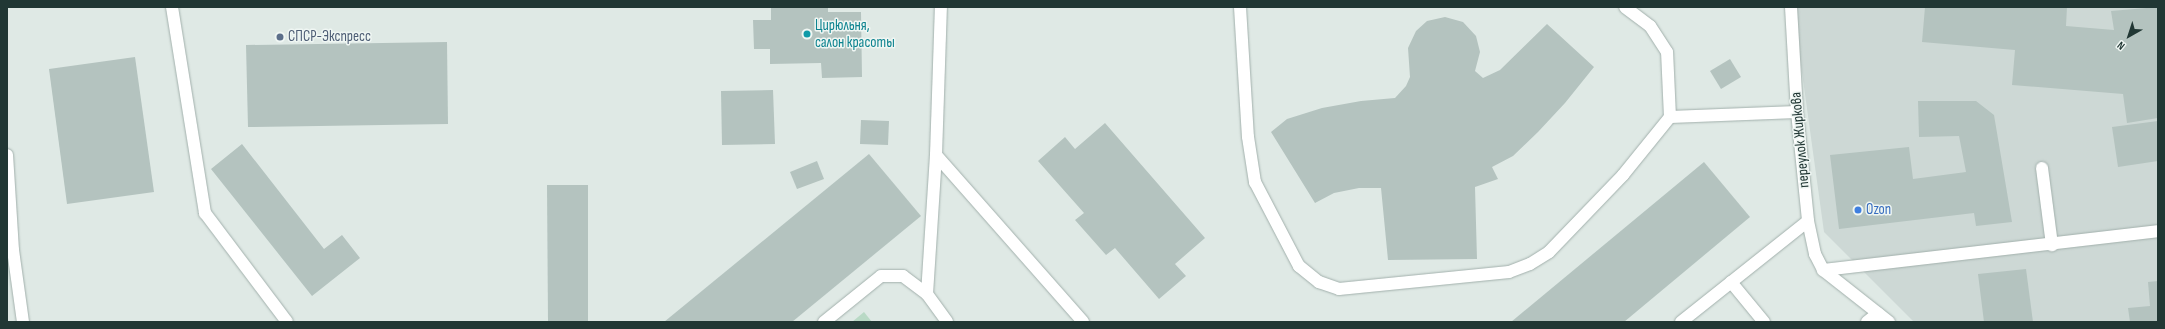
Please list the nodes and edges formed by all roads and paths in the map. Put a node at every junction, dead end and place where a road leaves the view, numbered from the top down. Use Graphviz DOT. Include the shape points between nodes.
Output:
graph roads {
  1 [pos="172,7"];
  2 [pos="941,7"];
  3 [pos="1240,7"];
  4 [pos="1625,7"];
  5 [pos="1791,7"];
  6 [pos="1797,112"];
  7 [pos="1670,117"];
  8 [pos="7,155"];
  9 [pos="936,155"];
  10 [pos="2042,168"];
  11 [pos="1808,221"];
  12 [pos="2158,231"];
  13 [pos="2052,245"];
  14 [pos="10,252"];
  15 [pos="1823,270"];
  16 [pos="1731,282"];
  17 [pos="927,294"];
  18 [pos="1878,312"];
  19 [pos="23,322"];
  20 [pos="287,322"];
  21 [pos="824,322"];
  22 [pos="947,322"];
  23 [pos="1083,322"];
  24 [pos="1681,322"];
  25 [pos="1764,322"];
  26 [pos="1867,322"];
  27 [pos="1889,322"];
  1 -- 20 [label="street" via="205,213"];
  2 -- 9 [label="street"];
  3 -- 7 [label="street" via="1248,137 1255,182 1299,266 1319,282 1339,289 1509,272 1530,264 1549,252 1617,180"];
  4 -- 7 [label="street" via="1650,26 1667,52"];
  5 -- 6 [label="street, переулок Жиркова"];
  6 -- 7 [label="street"];
  6 -- 11 [label="street, переулок Жиркова"];
  8 -- 14 [label="street"];
  9 -- 17 [label="street"];
  9 -- 23 [label="street"];
  10 -- 13 [label="street"];
  11 -- 15 [label="street, переулок Жиркова" via="1815,254"];
  11 -- 16 [label="street"];
  12 -- 13 [label="street"];
  13 -- 15 [label="street"];
  14 -- 19 [label="street"];
  15 -- 18 [label="street"];
  16 -- 24 [label="street"];
  16 -- 25 [label="street"];
  17 -- 21 [label="street" via="903,276 881,276"];
  17 -- 22 [label="street"];
  18 -- 26 [label="street"];
  18 -- 27 [label="street"];
}
